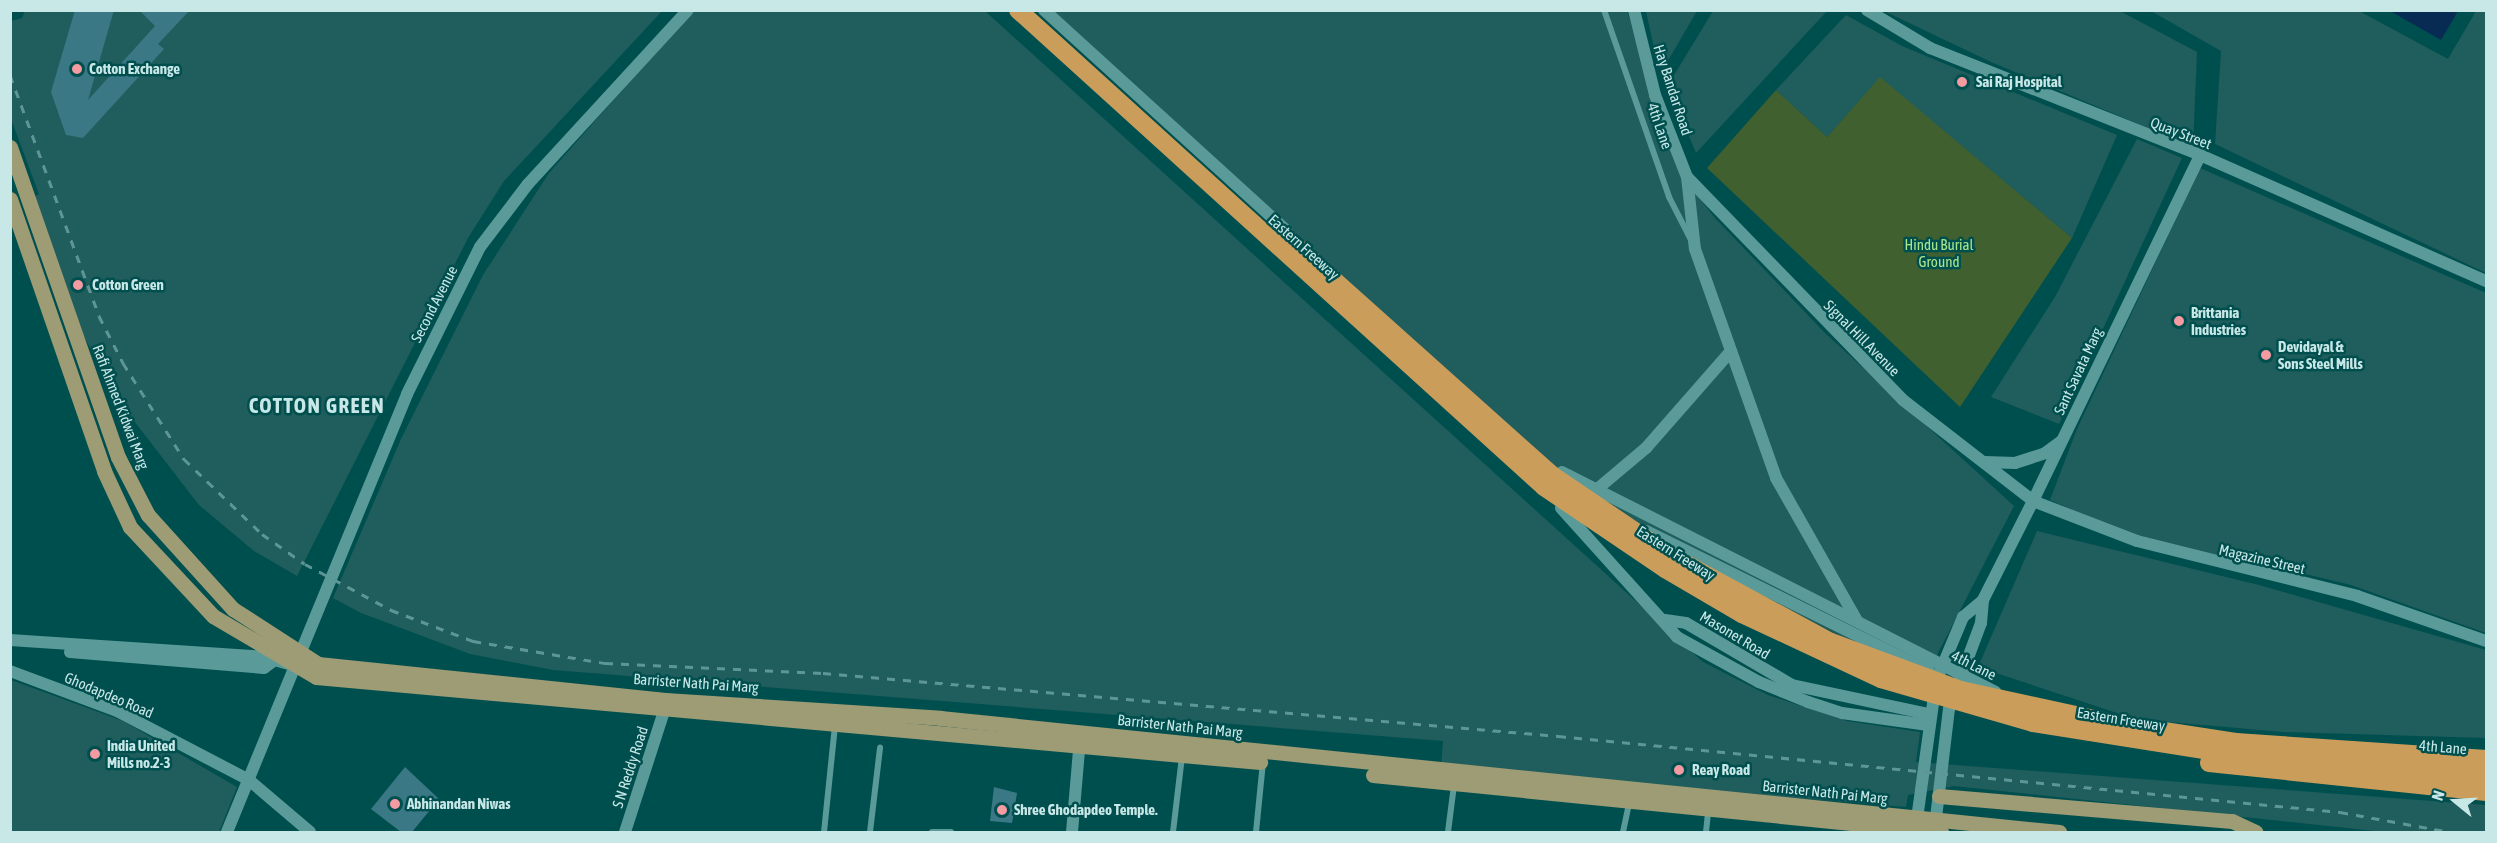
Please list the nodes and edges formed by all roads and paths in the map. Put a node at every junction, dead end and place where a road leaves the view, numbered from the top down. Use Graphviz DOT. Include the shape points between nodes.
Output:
graph roads {
  1 [pos="688,10"];
  2 [pos="1009,10"];
  3 [pos="1018,10"];
  4 [pos="1035,10"];
  5 [pos="1044,10"];
  6 [pos="1604,10"];
  7 [pos="1634,10"];
  8 [pos="1867,10"];
  9 [pos="10,147"];
  10 [pos="2200,155"];
  11 [pos="1687,177"];
  12 [pos="10,199"];
  13 [pos="1695,249"];
  14 [pos="2487,280"];
  15 [pos="1731,351"];
  16 [pos="2062,440"];
  17 [pos="1977,460"];
  18 [pos="1594,492"];
  19 [pos="2033,501"];
  20 [pos="1569,514"];
  21 [pos="1983,600"];
  22 [pos="1856,619"];
  23 [pos="1861,636"];
  24 [pos="10,640"];
  25 [pos="2487,641"];
  26 [pos="10,648"];
  27 [pos="297,660"];
  28 [pos="271,663"];
  29 [pos="10,671"];
  30 [pos="666,706"];
  31 [pos="835,717"];
  32 [pos="1928,719"];
  33 [pos="2032,723"];
  34 [pos="1080,739"];
  35 [pos="880,748"];
  36 [pos="1234,755"];
  37 [pos="1182,756"];
  38 [pos="2487,759"];
  39 [pos="1263,762"];
  40 [pos="2487,766"];
  41 [pos="2487,776"];
  42 [pos="249,780"];
  43 [pos="2487,784"];
  44 [pos="1454,785"];
  45 [pos="2487,792"];
  46 [pos="1939,796"];
  47 [pos="1629,803"];
  48 [pos="1708,812"];
  49 [pos="1963,828"];
  50 [pos="227,832"];
  51 [pos="310,832"];
  52 [pos="625,832"];
  53 [pos="824,832"];
  54 [pos="870,832"];
  55 [pos="932,832"];
  56 [pos="951,832"];
  57 [pos="1072,832"];
  58 [pos="1173,832"];
  59 [pos="1256,832"];
  60 [pos="1448,832"];
  61 [pos="1623,832"];
  62 [pos="1706,832"];
  63 [pos="1916,832"];
  64 [pos="1934,832"];
  65 [pos="1941,832"];
  66 [pos="2059,832"];
  67 [pos="2256,832"];
  1 -- 27 [label="street, Second Avenue" via="528,184 480,248 407,394"];
  2 -- 20 [label="street" via="1485,445"];
  3 -- 33 [label="highway, Eastern Freeway" via="1544,487 1665,569 1790,638 1881,679"];
  4 -- 38 [label="highway, Eastern Freeway" via="1552,475 1673,557 1796,626 1905,671 2038,710 2236,742"];
  5 -- 18 [label="street" via="1558,470"];
  6 -- 13 [label="street, 4th Lane" via="1669,197"];
  7 -- 11 [label="street, Hay Bandar Road" via="1655,95"];
  8 -- 10 [label="street, Quay Street" via="1929,48"];
  9 -- 27 [label="main road, Rafi Ahmed Kidwai Marg" via="118,457 148,515 233,609"];
  10 -- 14 [label="street, Quay Street"];
  10 -- 16 [label="street, Sant Savata Marg"];
  11 -- 13 [label="street, 4th Lane"];
  11 -- 17 [label="street, Signal Hill Avenue" via="1839,339 1903,400"];
  12 -- 27 [label="main road" via="104,471 130,527 213,616"];
  13 -- 15 [label="street, 4th Lane"];
  15 -- 18 [label="street" via="1646,448"];
  15 -- 22 [label="street, 4th Lane" via="1776,478"];
  16 -- 17 [label="street" via="2044,453 2015,463 1995,465"];
  16 -- 19 [label="street, Sant Savata Marg"];
  17 -- 19 [label="street, Signal Hill Avenue"];
  18 -- 20 [label="street"];
  18 -- 22 [label="street"];
  19 -- 21 [label="street, Sant Savata Marg"];
  19 -- 25 [label="street, Magazine Street" via="2137,541 2357,596"];
  20 -- 23 [label="street" via="1637,527"];
  20 -- 32 [label="street, Masonet Road" via="1665,620 1686,623 1792,685"];
  21 -- 32 [label="street, Sant Savata Marg" via="1963,617 1946,653"];
  21 -- 46 [label="street, Sant Savata Marg" via="1981,623 1949,709"];
  22 -- 23 [label="street"];
  22 -- 40 [label="street, 4th Lane" via="2001,695 2100,726 2235,747"];
  23 -- 43 [label="street" via="1999,708 2099,738 2232,759"];
  24 -- 28 [label="street, Ghodapdeo Road" via="264,657"];
  26 -- 28 [label="street, Ghodapdeo Road" via="264,668"];
  27 -- 28 [label="street, Ghodapdeo Road"];
  27 -- 30 [label="main road, Barrister Nath Pai Marg" via="338,682"];
  27 -- 42 [label="street, Second Avenue"];
  29 -- 42 [label="street, Ghodapdeo Road" via="117,711"];
  30 -- 31 [label="main road, Barrister Nath Pai Marg"];
  30 -- 52 [label="street, S N Reddy Road"];
  31 -- 34 [label="main road, Barrister Nath Pai Marg"];
  31 -- 53 [label="street"];
  32 -- 63 [label="street, Sant Savata Marg"];
  33 -- 41 [label="highway, Eastern Freeway" via="2217,752"];
  33 -- 45 [label="highway" via="2062,737 2221,765"];
  34 -- 36 [label="main road, Barrister Nath Pai Marg"];
  34 -- 37 [label="main road, Barrister Nath Pai Marg"];
  34 -- 57 [label="street"];
  35 -- 54 [label="street"];
  36 -- 37 [label="main road, Barrister Nath Pai Marg"];
  36 -- 39 [label="main road, Barrister Nath Pai Marg"];
  36 -- 49 [label="main road, Barrister Nath Pai Marg"];
  37 -- 58 [label="street"];
  39 -- 44 [label="main road, Barrister Nath Pai Marg"];
  39 -- 59 [label="street"];
  42 -- 50 [label="street, Second Avenue"];
  42 -- 51 [label="street, Ghodapdeo Road"];
  44 -- 47 [label="main road, Barrister Nath Pai Marg"];
  44 -- 60 [label="street"];
  46 -- 64 [label="street, Sant Savata Marg"];
  46 -- 67 [label="main road" via="2232,821"];
  47 -- 48 [label="main road, Barrister Nath Pai Marg"];
  47 -- 61 [label="street"];
  48 -- 62 [label="street"];
  48 -- 65 [label="main road, Barrister Nath Pai Marg"];
  49 -- 66 [label="main road, Barrister Nath Pai Marg"];
  55 -- 56 [label="street"];
}
